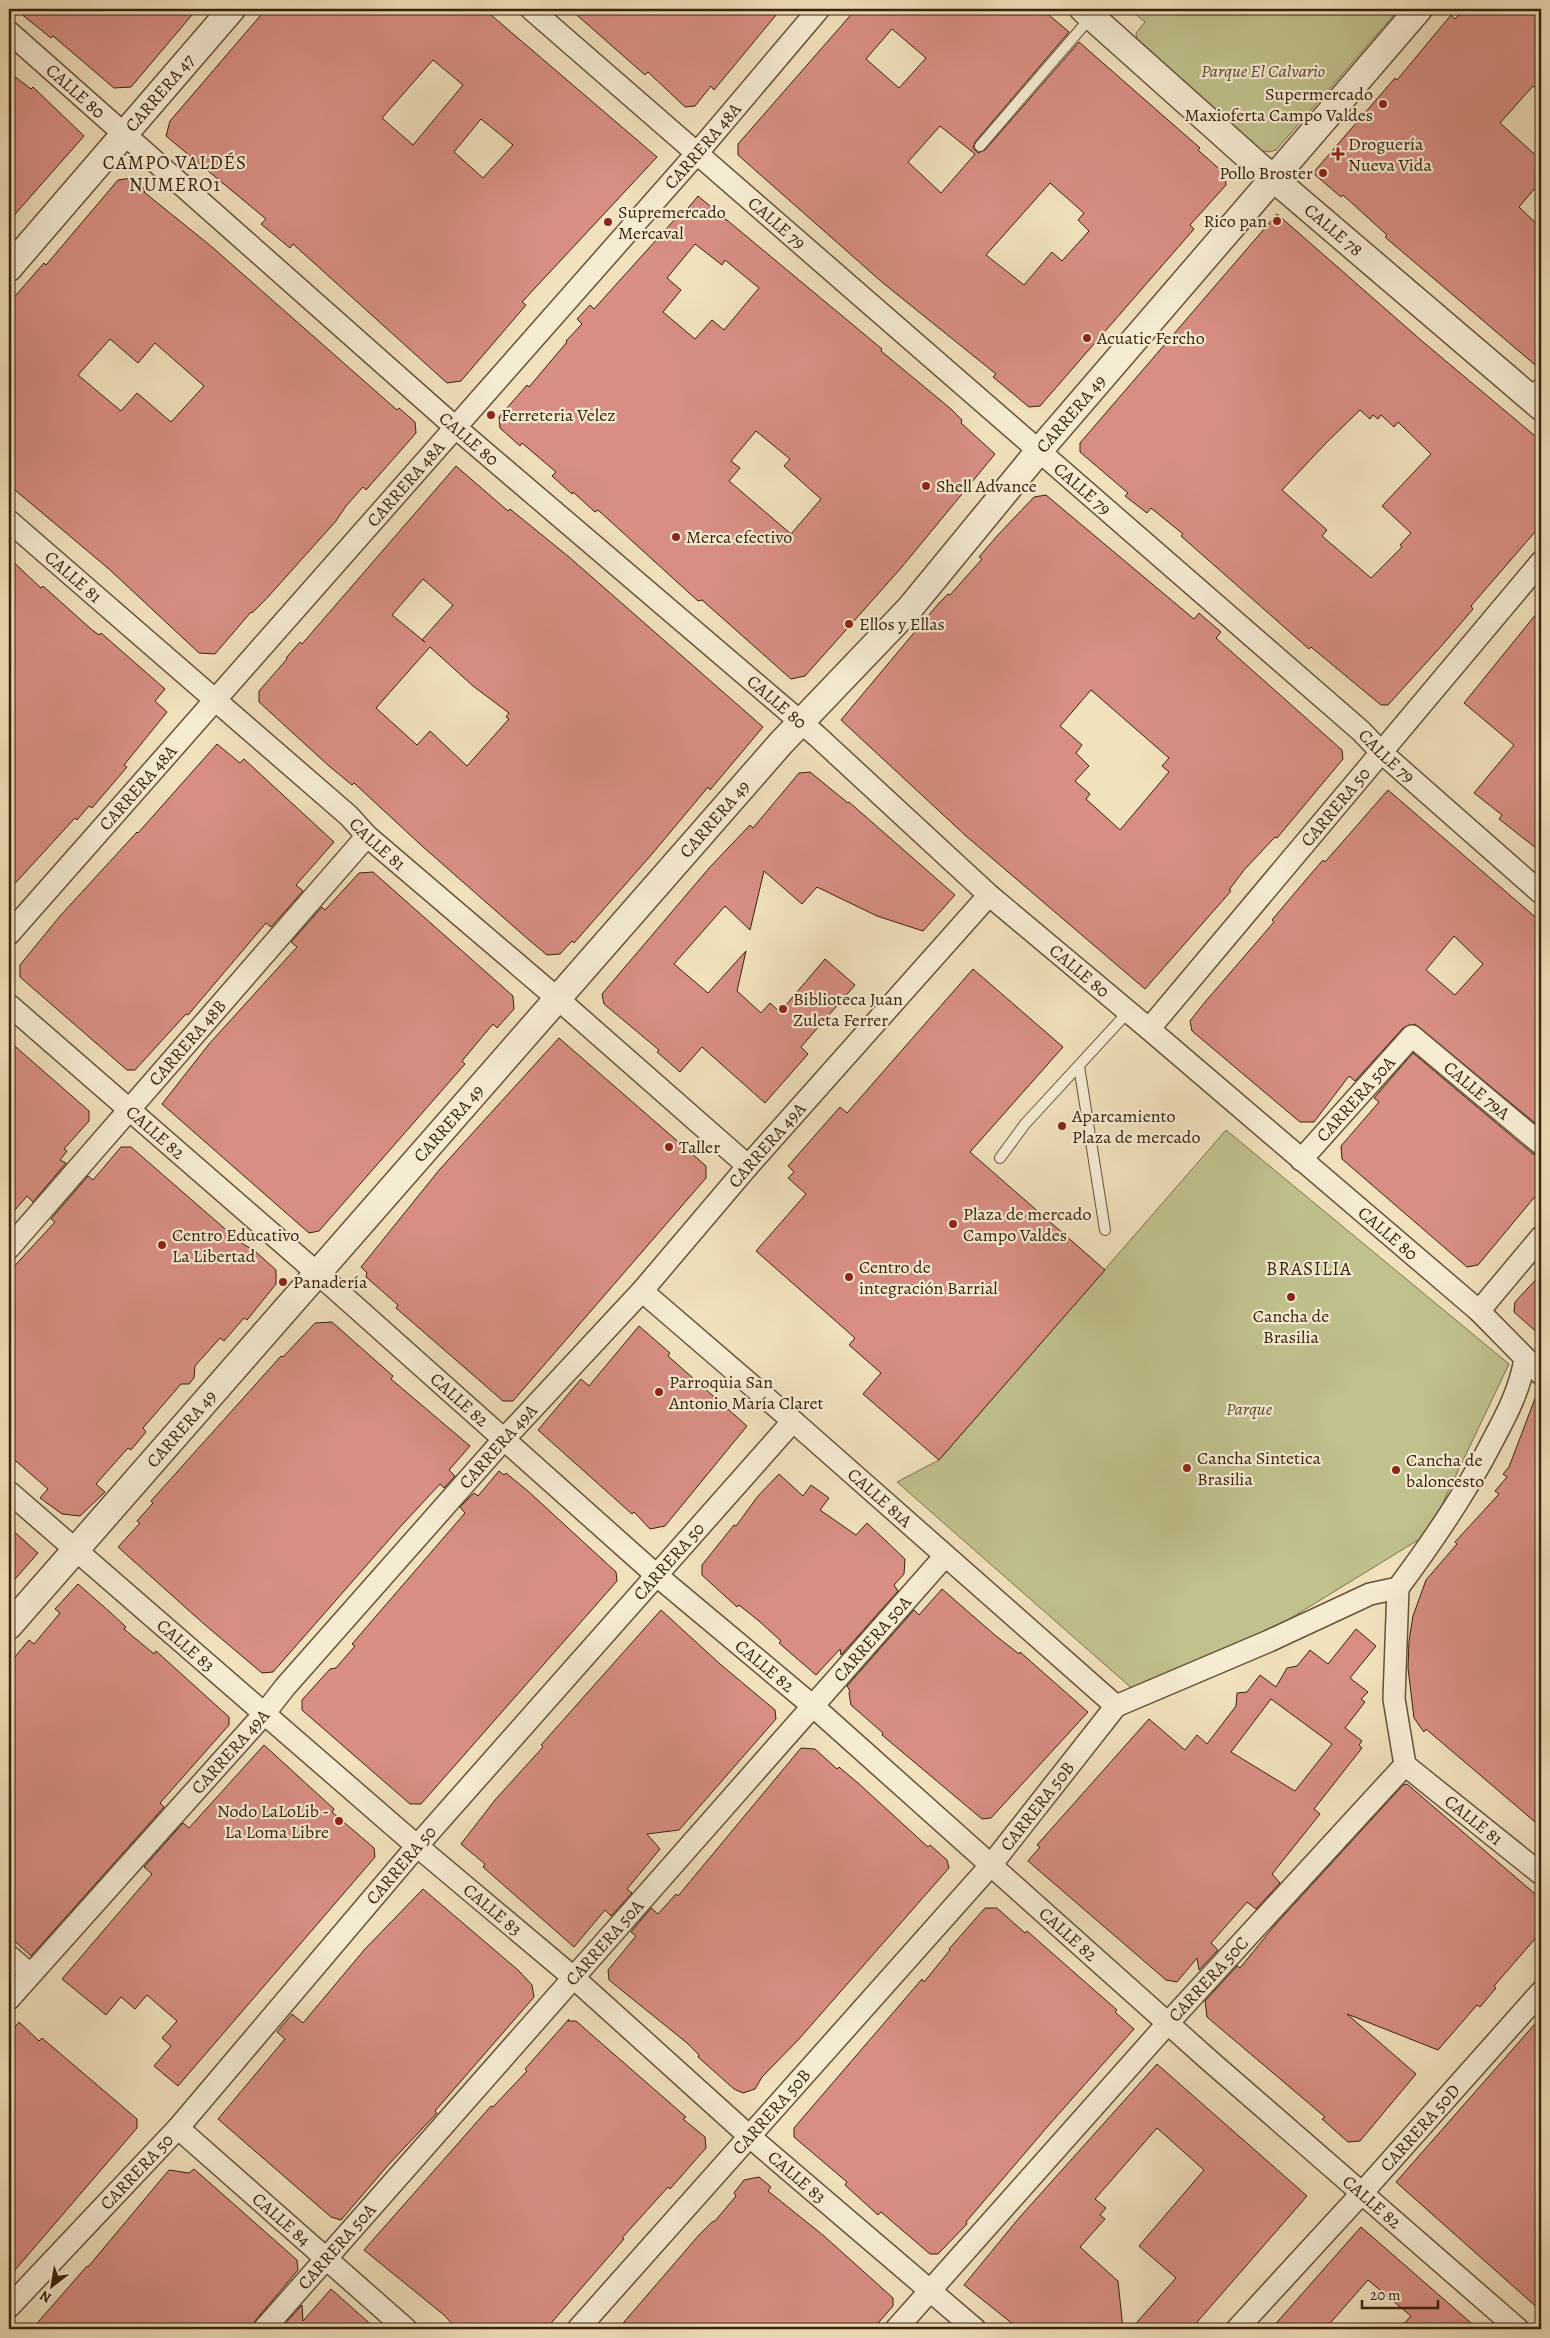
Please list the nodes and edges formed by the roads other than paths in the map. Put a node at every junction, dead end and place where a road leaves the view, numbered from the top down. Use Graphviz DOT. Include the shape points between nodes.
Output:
graph roads {
  1 [pos="232,9"];
  2 [pos="531,9"];
  3 [pos="820,9"];
  4 [pos="1419,9"];
  5 [pos="1087,12"];
  6 [pos="9,32"];
  7 [pos="126,133"];
  8 [pos="980,146"];
  9 [pos="698,152"];
  10 [pos="1275,178"];
  11 [pos="9,268"];
  12 [pos="1537,395"];
  13 [pos="455,427"];
  14 [pos="1038,452"];
  15 [pos="9,521"];
  16 [pos="1541,562"];
  17 [pos="214,699"];
  18 [pos="800,723"];
  19 [pos="1382,753"];
  20 [pos="367,836"];
  21 [pos="1541,893"];
  22 [pos="989,895"];
  23 [pos="9,934"];
  24 [pos="558,999"];
  25 [pos="9,1005"];
  26 [pos="1128,1012"];
  27 [pos="1149,1029"];
  28 [pos="1412,1036"];
  29 [pos="1078,1066"];
  30 [pos="129,1109"];
  31 [pos="1541,1144"];
  32 [pos="1000,1158"];
  33 [pos="1301,1160"];
  34 [pos="748,1166"];
  35 [pos="1105,1230"];
  36 [pos="1541,1236"];
  37 [pos="9,1248"];
  38 [pos="318,1273"];
  39 [pos="642,1291"];
  40 [pos="1480,1311"];
  41 [pos="1525,1359"];
  42 [pos="1541,1374"];
  43 [pos="793,1421"];
  44 [pos="505,1438"];
  45 [pos="9,1492"];
  46 [pos="75,1550"];
  47 [pos="946,1556"];
  48 [pos="656,1574"];
  49 [pos="1398,1588"];
  50 [pos="9,1626"];
  51 [pos="814,1706"];
  52 [pos="1116,1706"];
  53 [pos="264,1714"];
  54 [pos="1405,1765"];
  55 [pos="417,1846"];
  56 [pos="991,1865"];
  57 [pos="1541,1874"];
  58 [pos="9,1956"];
  59 [pos="30,1974"];
  60 [pos="574,1978"];
  61 [pos="1541,1992"];
  62 [pos="9,1999"];
  63 [pos="1168,2023"];
  64 [pos="178,2128"];
  65 [pos="749,2136"];
  66 [pos="1362,2193"];
  67 [pos="326,2259"];
  68 [pos="930,2290"];
  69 [pos="9,2307"];
  70 [pos="264,2329"];
  71 [pos="406,2329"];
  72 [pos="578,2329"];
  73 [pos="896,2329"];
  74 [pos="975,2329"];
  75 [pos="1237,2329"];
  76 [pos="1518,2329"];
  1 -- 7 [label="street, CARRERA 47"];
  2 -- 9 [label="street, CALLE 79"];
  3 -- 9 [label="street, CARRERA 48A"];
  4 -- 10 [label="street, CARRERA 49"];
  5 -- 8 [label="lane"];
  5 -- 10 [label="street, CALLE 78"];
  6 -- 7 [label="street, CALLE 80"];
  7 -- 11 [label="street, CARRERA 47"];
  7 -- 13 [label="street, CALLE 80"];
  9 -- 13 [label="street, CARRERA 48A"];
  9 -- 14 [label="street, CALLE 79"];
  10 -- 12 [label="street, CALLE 78"];
  10 -- 14 [label="street, CARRERA 49"];
  13 -- 17 [label="street, CARRERA 48A"];
  13 -- 18 [label="street, CALLE 80"];
  14 -- 18 [label="street, CARRERA 49" via="910,608"];
  14 -- 19 [label="street, CALLE 79" via="1361,731"];
  15 -- 17 [label="street, CALLE 81"];
  16 -- 19 [label="street, CARRERA 50"];
  17 -- 20 [label="street, CALLE 81" via="349,816"];
  17 -- 23 [label="street, CARRERA 48A"];
  18 -- 22 [label="street, CALLE 80"];
  18 -- 24 [label="street, CARRERA 49"];
  19 -- 21 [label="street, CALLE 79"];
  19 -- 27 [label="street, CARRERA 50"];
  20 -- 24 [label="street, CALLE 81"];
  20 -- 30 [label="street, CARRERA 48B"];
  22 -- 26 [label="street, CALLE 80"];
  22 -- 34 [label="street, CARRERA 49A"];
  24 -- 34 [label="street, CALLE 81"];
  24 -- 38 [label="street, CARRERA 49"];
  25 -- 30 [label="street, CALLE 82"];
  26 -- 27 [label="street, CALLE 80"];
  26 -- 29 [label="lane"];
  27 -- 33 [label="street, CALLE 80"];
  28 -- 31 [label="street, CALLE 79A"];
  28 -- 33 [label="street, CARRERA 50A"];
  29 -- 32 [label="lane" via="1024,1124"];
  29 -- 35 [label="lane"];
  30 -- 37 [label="street, CARRERA 48B"];
  30 -- 38 [label="street, CALLE 82"];
  33 -- 40 [label="street, CALLE 80"];
  34 -- 39 [label="street, CARRERA 49A"];
  36 -- 40 [label="street"];
  38 -- 44 [label="street, CALLE 82"];
  38 -- 46 [label="street, CARRERA 49"];
  39 -- 43 [label="street, CALLE 81A"];
  39 -- 44 [label="street, CARRERA 49A"];
  40 -- 41 [label="street, CALLE 80"];
  41 -- 42 [label="street, CALLE 80"];
  41 -- 49 [label="street" via="1518,1389 1470,1485"];
  43 -- 47 [label="street, CALLE 81A"];
  43 -- 48 [label="street, CARRERA 50"];
  44 -- 48 [label="street, CALLE 82"];
  44 -- 53 [label="street, CARRERA 49A"];
  45 -- 46 [label="street, CALLE 83"];
  46 -- 50 [label="street, CARRERA 49"];
  46 -- 53 [label="street, CALLE 83"];
  47 -- 51 [label="street, CARRERA 50A"];
  47 -- 52 [label="street, CALLE 81A"];
  48 -- 51 [label="street, CALLE 82"];
  48 -- 55 [label="street, CARRERA 50"];
  49 -- 52 [label="street, CARRERA 50B" via="1370,1594 1270,1641"];
  49 -- 54 [label="street" via="1394,1699"];
  51 -- 56 [label="street, CALLE 82"];
  51 -- 60 [label="street, CARRERA 50A"];
  52 -- 56 [label="street, CARRERA 50B"];
  53 -- 55 [label="street, CALLE 83"];
  53 -- 59 [label="street, CARRERA 49A"];
  54 -- 57 [label="street, CALLE 81"];
  54 -- 63 [label="street, CARRERA 50C"];
  55 -- 60 [label="street, CALLE 83"];
  55 -- 64 [label="street, CARRERA 50"];
  56 -- 63 [label="street, CALLE 82"];
  56 -- 65 [label="street, CARRERA 50B"];
  58 -- 59 [label="street"];
  59 -- 62 [label="street, CARRERA 49A"];
  60 -- 65 [label="street, CALLE 83"];
  60 -- 67 [label="street, CARRERA 50A"];
  61 -- 66 [label="street, CARRERA 50D"];
  63 -- 66 [label="street, CALLE 82"];
  63 -- 68 [label="street, CARRERA 50C"];
  64 -- 67 [label="street, CALLE 84"];
  64 -- 69 [label="street, CARRERA 50"];
  65 -- 68 [label="street, CALLE 83"];
  65 -- 72 [label="street, CARRERA 50B"];
  66 -- 75 [label="street, CARRERA 50D"];
  66 -- 76 [label="street, CALLE 82"];
  67 -- 70 [label="street, CARRERA 50A"];
  67 -- 71 [label="street, CALLE 84"];
  68 -- 73 [label="street, CARRERA 50C"];
  68 -- 74 [label="street, CALLE 83"];
}
